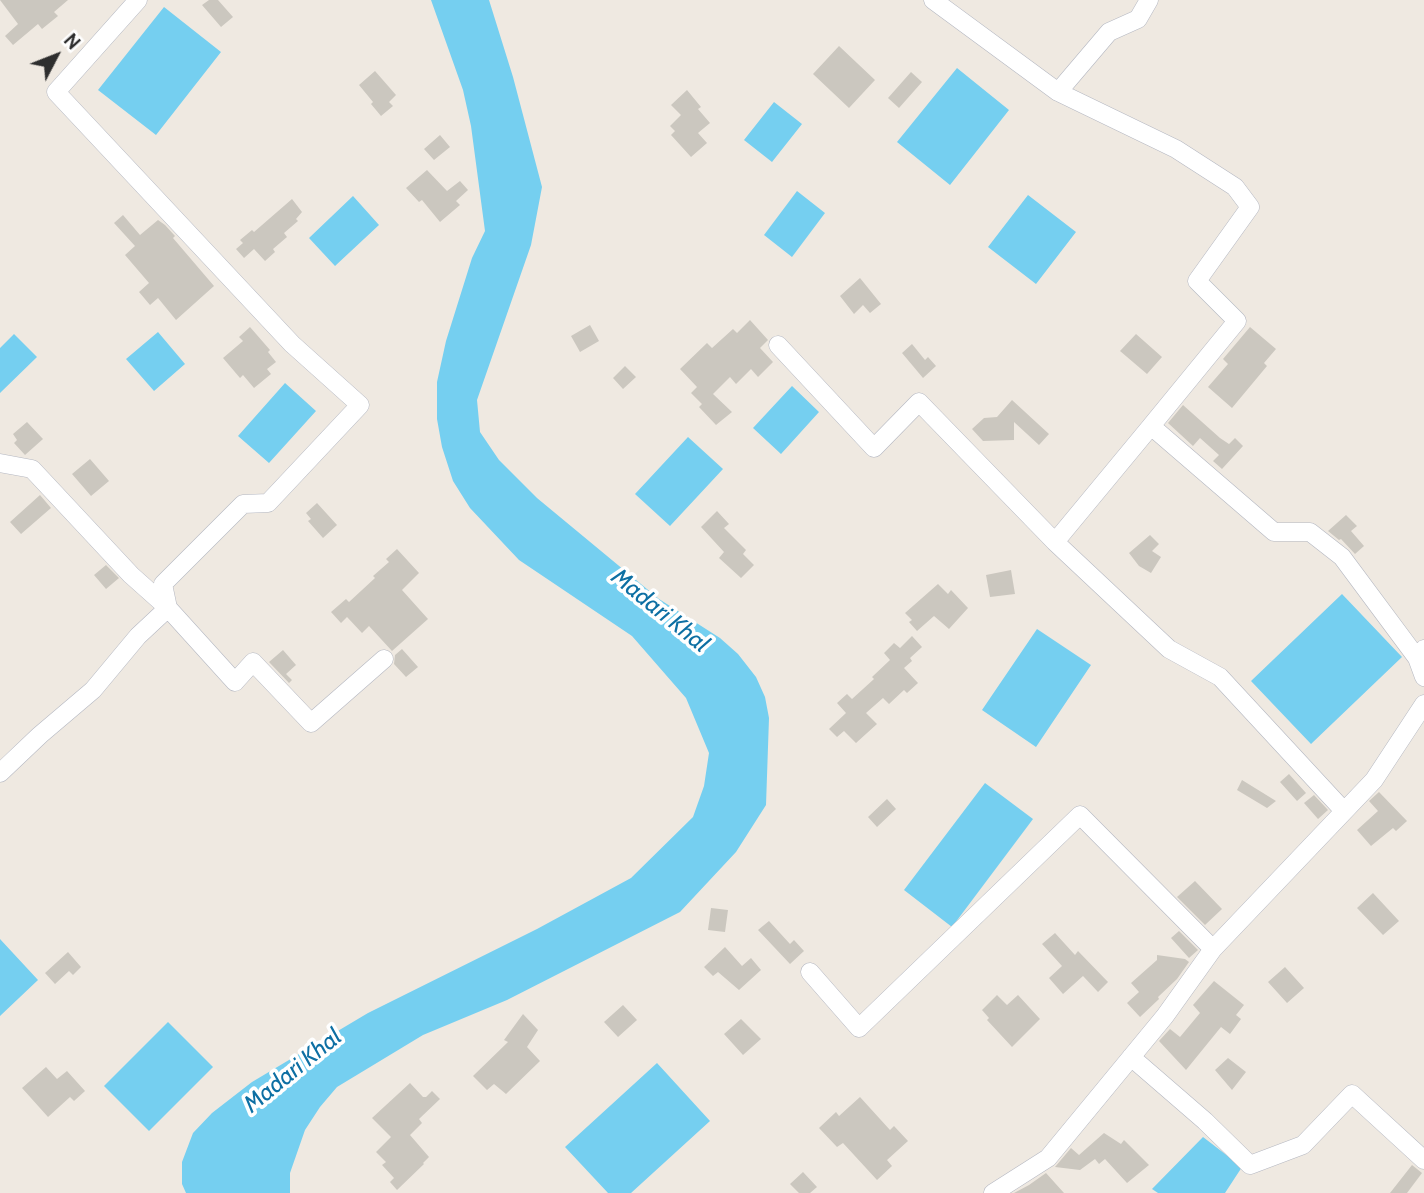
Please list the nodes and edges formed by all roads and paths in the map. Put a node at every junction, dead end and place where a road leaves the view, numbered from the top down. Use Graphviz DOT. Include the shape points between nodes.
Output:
graph roads {
  1 [pos="138,0"];
  2 [pos="933,0"];
  3 [pos="1149,0"];
  4 [pos="1058,92"];
  5 [pos="778,345"];
  6 [pos="1151,426"];
  7 [pos="0,463"];
  8 [pos="1055,542"];
  9 [pos="168,608"];
  10 [pos="1420,654"];
  11 [pos="384,659"];
  12 [pos="1424,677"];
  13 [pos="1424,704"];
  14 [pos="0,773"];
  15 [pos="1344,811"];
  16 [pos="1213,949"];
  17 [pos="810,972"];
  18 [pos="1131,1057"];
  19 [pos="1424,1160"];
  20 [pos="993,1193"];
  1 -- 9 [label="street" via="56,92 292,345 360,405 268,503 243,504 163,584"];
  2 -- 4 [label="street"];
  3 -- 4 [label="street" via="1138,19 1109,32"];
  4 -- 6 [label="street" via="1176,149 1235,187 1250,207 1198,281 1237,321"];
  5 -- 8 [label="street" via="873,448 919,402"];
  6 -- 8 [label="street"];
  6 -- 10 [label="street" via="1274,532 1310,533 1342,557"];
  7 -- 9 [label="street" via="32,469"];
  8 -- 15 [label="street" via="1169,649 1220,677"];
  9 -- 11 [label="street" via="235,682 253,662 311,723"];
  9 -- 14 [label="street" via="93,690"];
  10 -- 12 [label="street"];
  13 -- 15 [label="street" via="1374,780"];
  15 -- 16 [label="street"];
  16 -- 17 [label="street" via="1080,815 859,1028"];
  16 -- 18 [label="street"];
  18 -- 19 [label="street" via="1250,1165 1303,1145 1352,1094"];
  18 -- 20 [label="street" via="1048,1158"];
}
